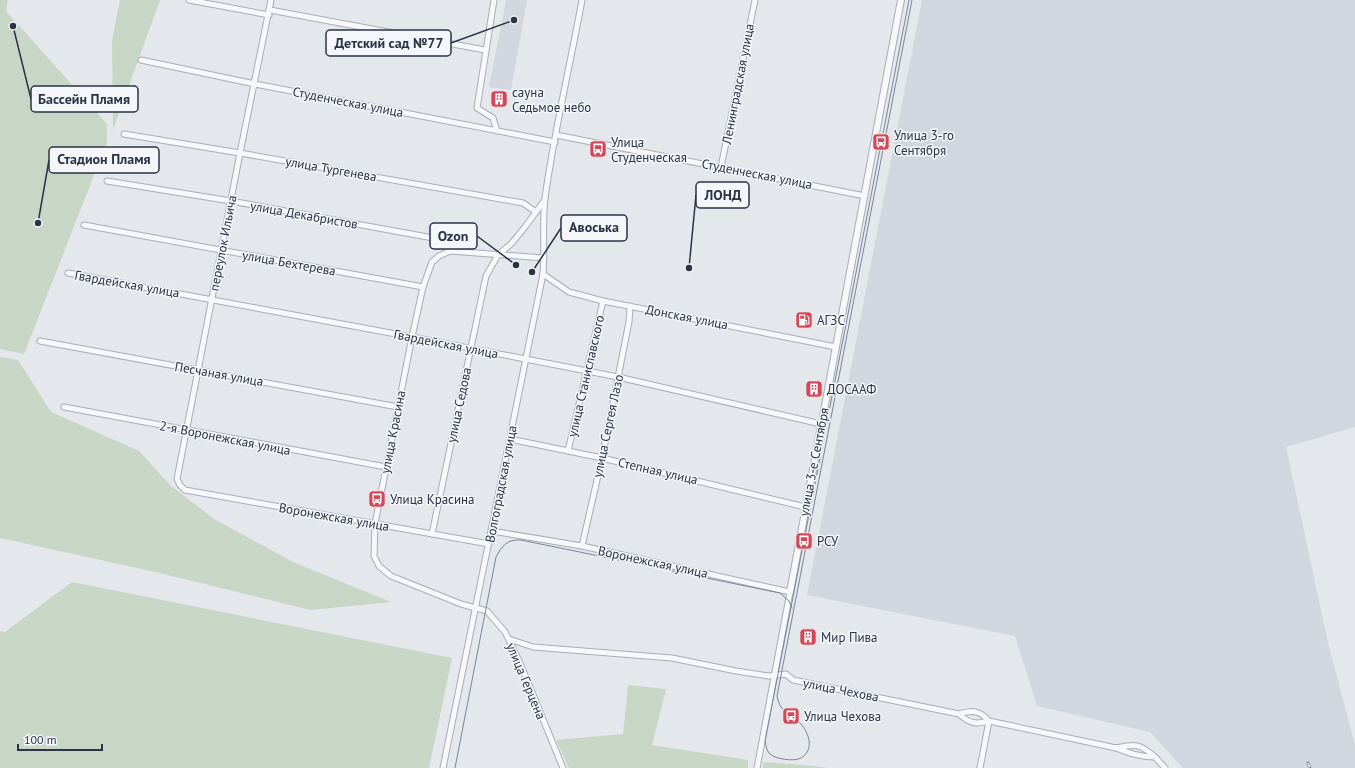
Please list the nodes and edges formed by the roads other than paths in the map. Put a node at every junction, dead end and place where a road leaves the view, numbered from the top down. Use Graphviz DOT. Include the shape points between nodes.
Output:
graph roads {
  1 [pos="188,0"];
  2 [pos="271,0"];
  3 [pos="494,0"];
  4 [pos="582,0"];
  5 [pos="755,0"];
  6 [pos="901,0"];
  7 [pos="269,12"];
  8 [pos="485,50"];
  9 [pos="141,60"];
  10 [pos="255,84"];
  11 [pos="498,131"];
  12 [pos="124,134"];
  13 [pos="556,135"];
  14 [pos="555,142"];
  15 [pos="240,153"];
  16 [pos="721,167"];
  17 [pos="107,181"];
  18 [pos="865,196"];
  19 [pos="545,199"];
  20 [pos="231,201"];
  21 [pos="536,212"];
  22 [pos="84,225"];
  23 [pos="221,251"];
  24 [pos="450,251"];
  25 [pos="498,255"];
  26 [pos="544,258"];
  27 [pos="68,273"];
  28 [pos="543,274"];
  29 [pos="423,287"];
  30 [pos="212,300"];
  31 [pos="603,301"];
  32 [pos="630,306"];
  33 [pos="412,337"];
  34 [pos="40,341"];
  35 [pos="836,347"];
  36 [pos="470,348"];
  37 [pos="526,360"];
  38 [pos="198,370"];
  39 [pos="587,371"];
  40 [pos="618,377"];
  41 [pos="398,406"];
  42 [pos="64,407"];
  43 [pos="821,424"];
  44 [pos="187,431"];
  45 [pos="510,438"];
  46 [pos="568,451"];
  47 [pos="602,458"];
  48 [pos="386,467"];
  49 [pos="180,485"];
  50 [pos="805,507"];
  51 [pos="375,524"];
  52 [pos="492,531"];
  53 [pos="432,534"];
  54 [pos="489,544"];
  55 [pos="582,546"];
  56 [pos="790,592"];
  57 [pos="474,608"];
  58 [pos="508,639"];
  59 [pos="775,674"];
  60 [pos="959,714"];
  61 [pos="988,721"];
  62 [pos="1116,748"];
  63 [pos="1155,757"];
  64 [pos="443,768"];
  65 [pos="563,768"];
  66 [pos="757,768"];
  67 [pos="980,768"];
  68 [pos="1164,768"];
  1 -- 7 [label="street"];
  2 -- 7 [label="street, переулок Ильича"];
  3 -- 8 [label="street"];
  4 -- 13 [label="street, Волгоградская улица"];
  5 -- 16 [label="street, Ленинградская улица"];
  6 -- 18 [label="street, улица 3-е Сентября"];
  7 -- 8 [label="street"];
  7 -- 10 [label="street, переулок Ильича"];
  8 -- 11 [label="street" via="477,108 493,118"];
  9 -- 10 [label="street, Студенческая улица"];
  10 -- 11 [label="street, Студенческая улица"];
  10 -- 15 [label="street, переулок Ильича"];
  11 -- 14 [label="street, Студенческая улица"];
  12 -- 15 [label="street, улица Тургенева"];
  13 -- 14 [label="street, Волгоградская улица"];
  13 -- 16 [label="street, Студенческая улица"];
  14 -- 19 [label="street, Волгоградская улица"];
  15 -- 20 [label="street, переулок Ильича"];
  15 -- 21 [label="street, улица Тургенева" via="522,203"];
  16 -- 18 [label="street, Студенческая улица"];
  17 -- 20 [label="street, улица Декабристов"];
  18 -- 35 [label="street, улица 3-е Сентября"];
  19 -- 21 [label="street, Волгоградская улица"];
  19 -- 26 [label="street, Волгоградская улица"];
  20 -- 23 [label="street, переулок Ильича"];
  20 -- 24 [label="street, улица Декабристов" via="433,238"];
  21 -- 25 [label="street, улица Седова" via="518,236"];
  22 -- 23 [label="street, улица Бехтерева"];
  23 -- 29 [label="street, улица Бехтерева"];
  23 -- 30 [label="street, переулок Ильича"];
  24 -- 25 [label="street"];
  24 -- 29 [label="street, улица Красина" via="439,256 430,266"];
  25 -- 26 [label="street"];
  25 -- 36 [label="street, улица Седова" via="486,276"];
  26 -- 28 [label="street, Волгоградская улица"];
  27 -- 30 [label="street, Гвардейская улица"];
  28 -- 31 [label="street, Донская улица" via="569,292"];
  28 -- 37 [label="street, Волгоградская улица"];
  29 -- 33 [label="street, улица Красина"];
  30 -- 33 [label="street, Гвардейская улица"];
  30 -- 38 [label="street, переулок Ильича"];
  31 -- 32 [label="street, Донская улица"];
  31 -- 39 [label="street, улица Станиславского"];
  32 -- 35 [label="street, Донская улица"];
  32 -- 40 [label="street, улица Сергея Лазо"];
  33 -- 36 [label="street, Гвардейская улица"];
  33 -- 41 [label="street, улица Красина"];
  34 -- 38 [label="street, Песчаная улица"];
  35 -- 43 [label="street, улица 3-е Сентября"];
  36 -- 37 [label="street, Гвардейская улица"];
  36 -- 53 [label="street, улица Седова"];
  37 -- 39 [label="street, Гвардейская улица"];
  37 -- 45 [label="street, Волгоградская улица"];
  38 -- 41 [label="street, Песчаная улица"];
  38 -- 44 [label="street, переулок Ильича"];
  39 -- 40 [label="street, Гвардейская улица"];
  39 -- 46 [label="street, улица Станиславского"];
  40 -- 43 [label="street, Гвардейская улица"];
  40 -- 47 [label="street, улица Сергея Лазо"];
  41 -- 48 [label="street, улица Красина"];
  42 -- 44 [label="street, 2-я Воронежская улица"];
  43 -- 50 [label="street, улица 3-е Сентября"];
  44 -- 48 [label="street, 2-я Воронежская улица"];
  44 -- 49 [label="street, переулок Ильича" via="177,479"];
  45 -- 46 [label="street, Степная улица"];
  45 -- 52 [label="street, Волгоградская улица"];
  46 -- 47 [label="street, Степная улица"];
  47 -- 50 [label="street, Степная улица"];
  47 -- 55 [label="street, улица Сергея Лазо"];
  48 -- 51 [label="street, улица Красина"];
  49 -- 51 [label="street, Воронежская улица" via="185,490"];
  50 -- 56 [label="street, улица 3-е Сентября"];
  51 -- 53 [label="street, Воронежская улица"];
  51 -- 57 [label="street, улица Красина" via="374,556 376,563 383,570 398,579"];
  52 -- 54 [label="street, Волгоградская улица"];
  52 -- 55 [label="street, Воронежская улица"];
  53 -- 54 [label="street, Воронежская улица"];
  54 -- 57 [label="street, Волгоградская улица"];
  55 -- 56 [label="street, Воронежская улица"];
  56 -- 59 [label="street, улица 3-е Сентября"];
  57 -- 58 [label="street, улица Герцена" via="487,611"];
  57 -- 64 [label="street, Волгоградская улица"];
  58 -- 59 [label="street, улица Чехова" via="533,647 672,658 736,671 769,676"];
  58 -- 65 [label="street, улица Герцена"];
  59 -- 60 [label="street, улица Чехова" via="786,674 792,680"];
  59 -- 66 [label="street, улица 3-е Сентября"];
  60 -- 61 [label="street, улица Чехова" via="967,721"];
  60 -- 61 [label="street" via="970,711 982,714"];
  61 -- 62 [label="street, улица Чехова"];
  61 -- 67 [label="street"];
  62 -- 63 [label="street, улица Чехова" via="1144,757"];
  62 -- 63 [label="street" via="1133,744"];
  63 -- 68 [label="street"];
}
